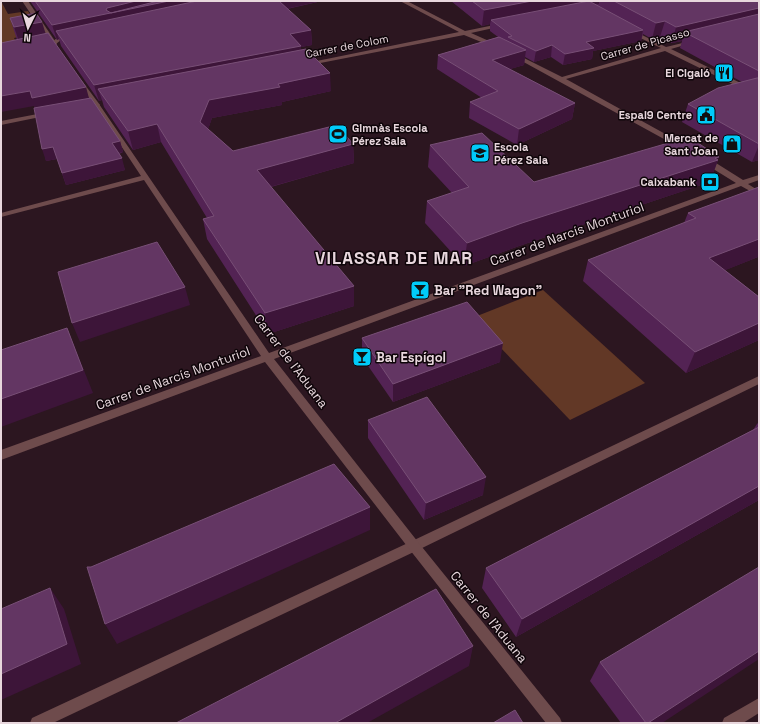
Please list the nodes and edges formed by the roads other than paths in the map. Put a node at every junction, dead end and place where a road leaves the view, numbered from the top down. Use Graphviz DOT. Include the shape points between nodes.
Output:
graph roads {
  1 [pos="25,1"];
  2 [pos="402,1"];
  3 [pos="511,24"];
  4 [pos="622,27"];
  5 [pos="81,32"];
  6 [pos="465,33"];
  7 [pos="77,38"];
  8 [pos="700,39"];
  9 [pos="54,43"];
  10 [pos="46,45"];
  11 [pos="663,48"];
  12 [pos="58,49"];
  13 [pos="300,65"];
  14 [pos="75,75"];
  15 [pos="560,79"];
  16 [pos="759,95"];
  17 [pos="53,113"];
  18 [pos="1,123"];
  19 [pos="694,154"];
  20 [pos="700,157"];
  21 [pos="145,177"];
  22 [pos="759,177"];
  23 [pos="743,183"];
  24 [pos="759,194"];
  25 [pos="1,214"];
  26 [pos="267,357"];
  27 [pos="759,380"];
  28 [pos="1,455"];
  29 [pos="414,546"];
  30 [pos="759,705"];
  31 [pos="37,723"];
  32 [pos="556,723"];
  33 [pos="728,723"];
  1 -- 9 [label="street"];
  2 -- 6 [label="street"];
  3 -- 6 [label="street, Carrer de Colom"];
  4 -- 11 [label="street"];
  5 -- 9 [label="street" via="60,38"];
  6 -- 13 [label="street, Carrer de Colom"];
  6 -- 15 [label="street" via="476,36"];
  7 -- 9 [label="street"];
  8 -- 11 [label="street, Carrer de Picasso"];
  9 -- 10 [label="street"];
  9 -- 12 [label="street"];
  11 -- 15 [label="street, Carrer de Picasso"];
  11 -- 16 [label="street"];
  14 -- 21 [label="street, Carrer de l'Aduana"];
  15 -- 19 [label="street"];
  17 -- 18 [label="street"];
  20 -- 23 [label="street"];
  21 -- 25 [label="street"];
  21 -- 26 [label="street, Carrer de l'Aduana"];
  22 -- 23 [label="street, Carrer de Narcís Monturiol"];
  23 -- 24 [label="street"];
  23 -- 26 [label="street, Carrer de Narcís Monturiol"];
  26 -- 28 [label="street, Carrer de Narcís Monturiol"];
  26 -- 29 [label="street, Carrer de l'Aduana"];
  27 -- 29 [label="street"];
  29 -- 31 [label="street"];
  29 -- 32 [label="street, Carrer de l'Aduana"];
  30 -- 33 [label="street"];
}
